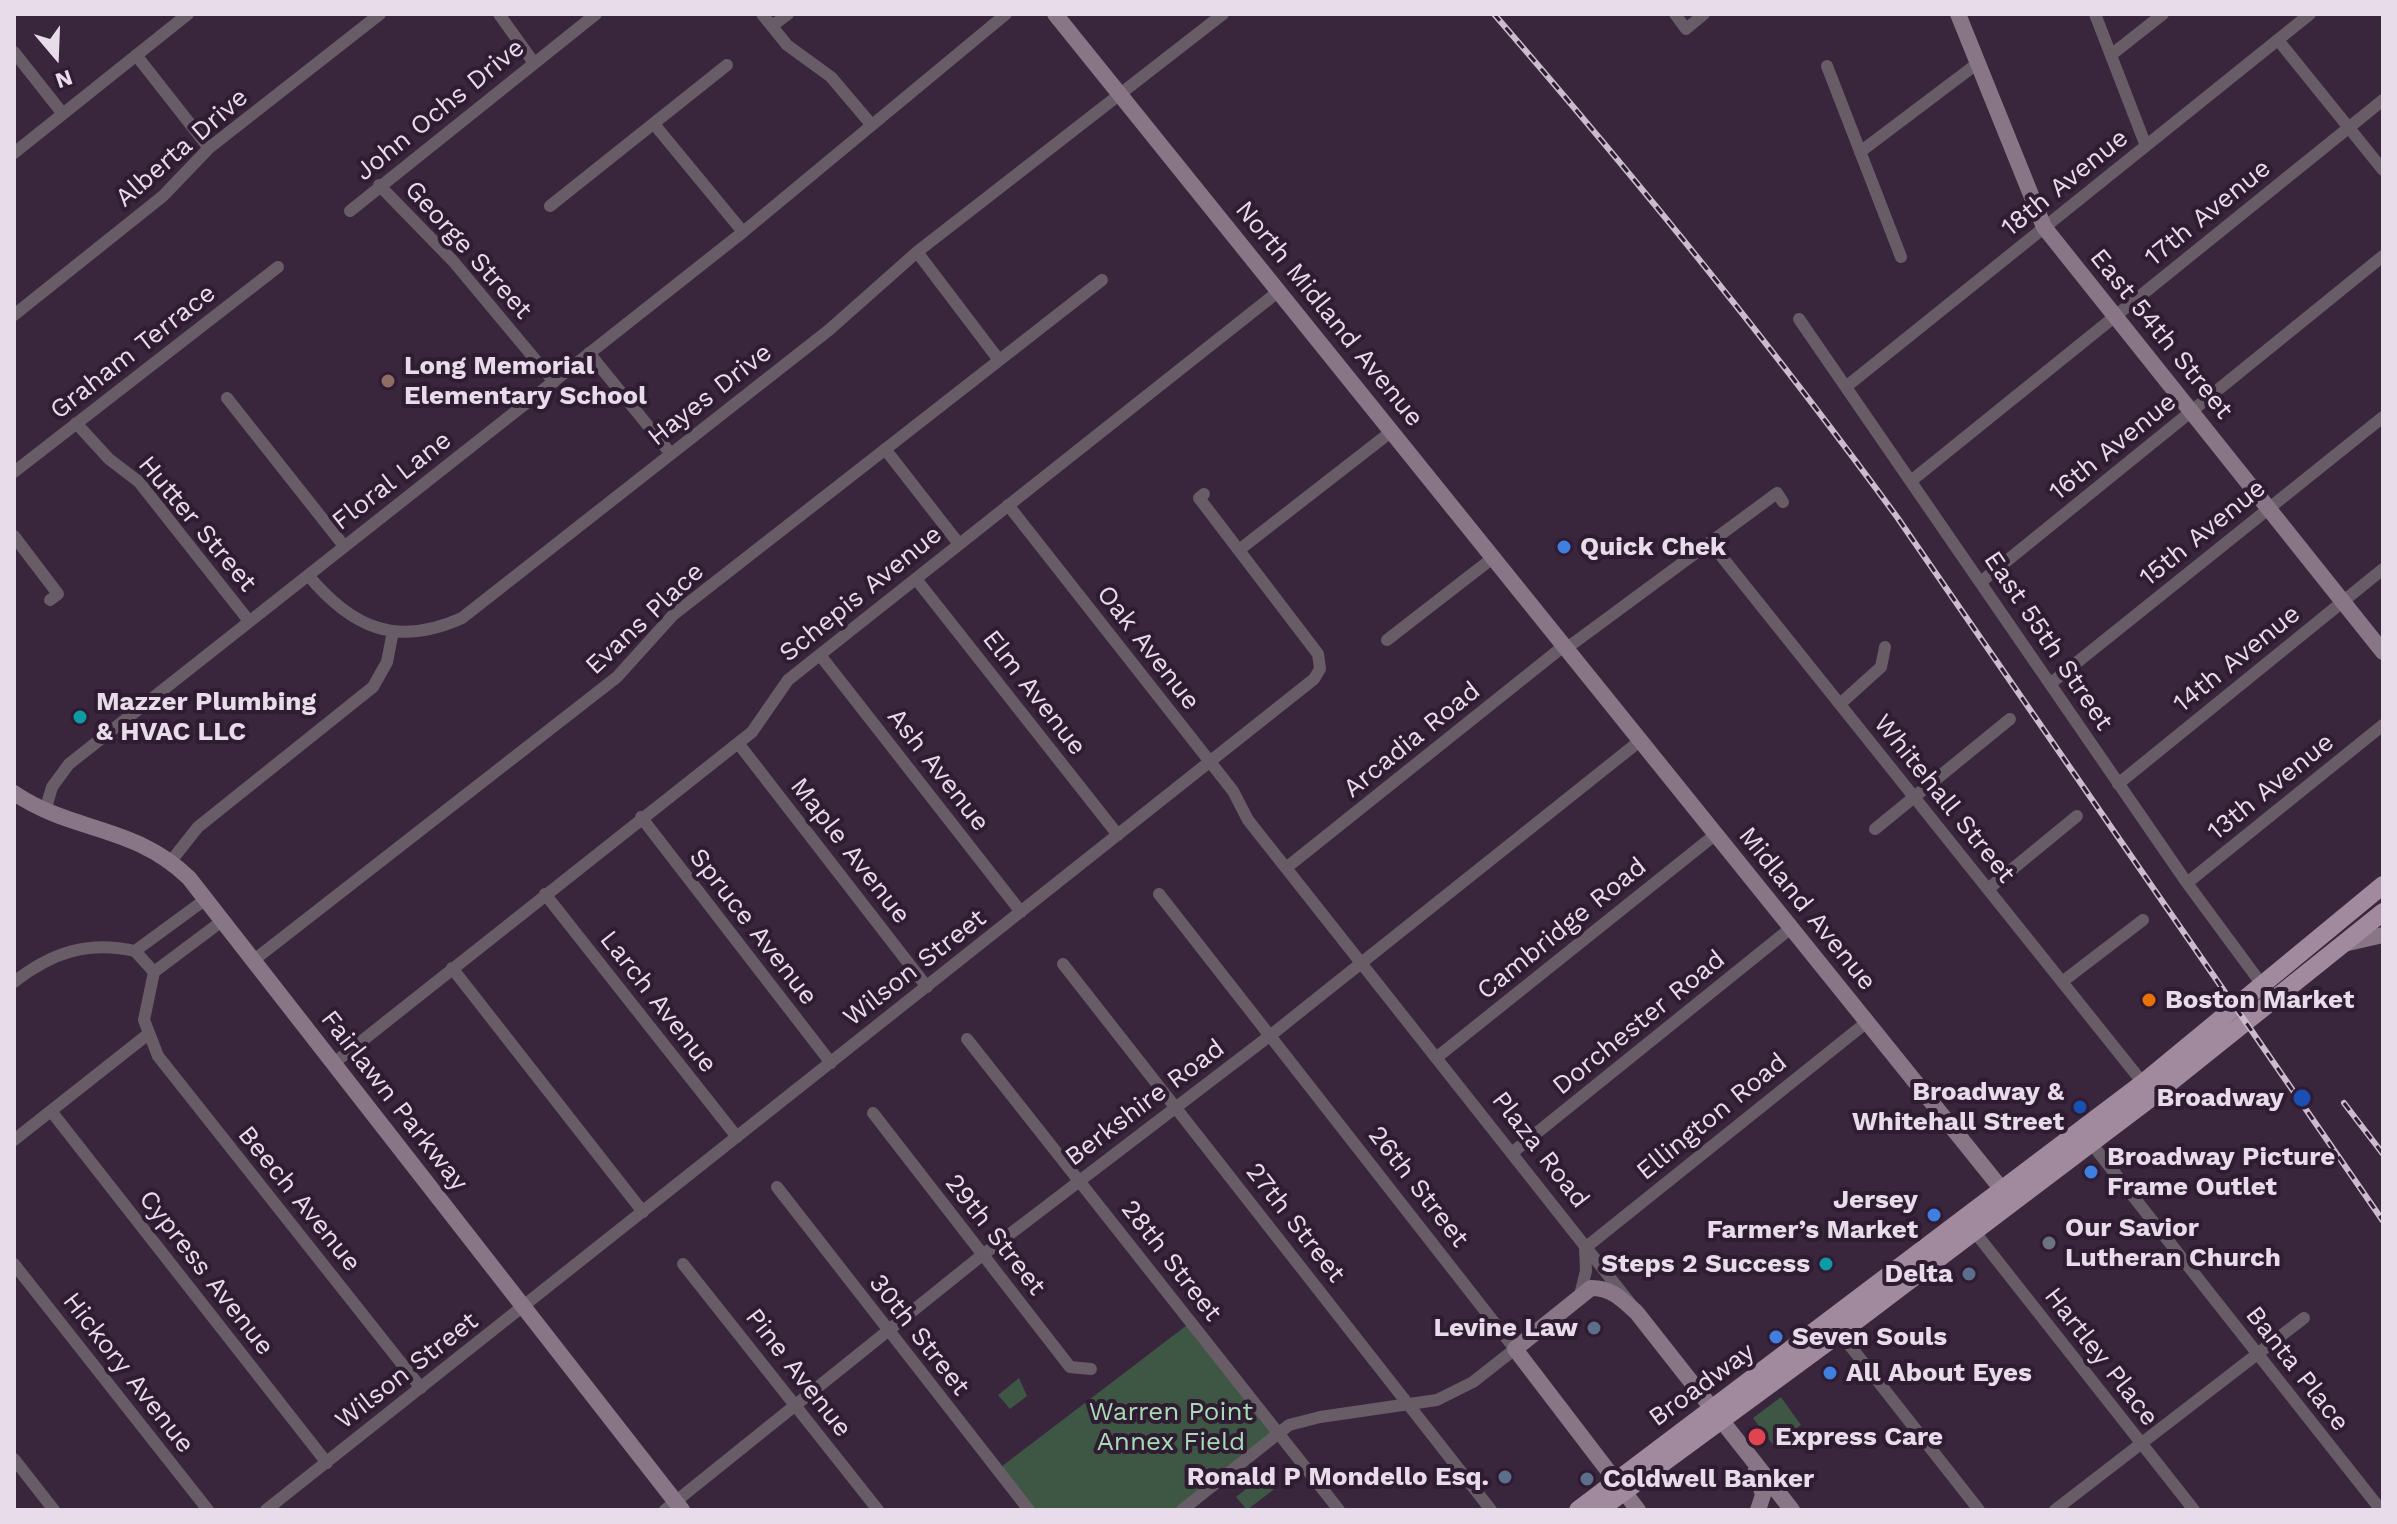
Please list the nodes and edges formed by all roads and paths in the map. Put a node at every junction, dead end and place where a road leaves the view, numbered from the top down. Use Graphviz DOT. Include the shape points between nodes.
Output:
graph roads {
  1 [pos="188,14"];
  2 [pos="380,14"];
  3 [pos="499,14"];
  4 [pos="596,14"];
  5 [pos="762,14"];
  6 [pos="788,14"];
  7 [pos="1006,14"];
  8 [pos="1055,14"];
  9 [pos="1223,14"];
  10 [pos="1675,14"];
  11 [pos="1704,14"];
  12 [pos="1958,14"];
  13 [pos="2095,14"];
  14 [pos="2163,14"];
  15 [pos="2310,14"];
  16 [pos="772,26"];
  17 [pos="2278,40"];
  18 [pos="14,52"];
  19 [pos="136,55"];
  20 [pos="2111,55"];
  21 [pos="534,63"];
  22 [pos="1978,63"];
  23 [pos="727,65"];
  24 [pos="1827,66"];
  25 [pos="1119,92"];
  26 [pos="2383,100"];
  27 [pos="63,114"];
  28 [pos="870,123"];
  29 [pos="654,124"];
  30 [pos="2349,128"];
  31 [pos="2146,146"];
  32 [pos="209,148"];
  33 [pos="1860,152"];
  34 [pos="14,153"];
  35 [pos="2383,170"];
  36 [pos="379,185"];
  37 [pos="550,206"];
  38 [pos="350,211"];
  39 [pos="2044,227"];
  40 [pos="743,232"];
  41 [pos="917,252"];
  42 [pos="2383,256"];
  43 [pos="1901,257"];
  44 [pos="278,267"];
  45 [pos="1102,280"];
  46 [pos="1279,291"];
  47 [pos="14,315"];
  48 [pos="2115,316"];
  49 [pos="1799,319"];
  50 [pos="589,353"];
  51 [pos="999,360"];
  52 [pos="554,382"];
  53 [pos="1847,386"];
  54 [pos="227,398"];
  55 [pos="2192,412"];
  56 [pos="2383,417"];
  57 [pos="76,423"];
  58 [pos="1392,431"];
  59 [pos="885,449"];
  60 [pos="671,454"];
  61 [pos="14,472"];
  62 [pos="1911,481"];
  63 [pos="1204,494"];
  64 [pos="1783,502"];
  65 [pos="1008,505"];
  66 [pos="2269,508"];
  67 [pos="14,536"];
  68 [pos="1710,542"];
  69 [pos="959,544"];
  70 [pos="344,546"];
  71 [pos="1239,550"];
  72 [pos="1494,557"];
  73 [pos="2383,569"];
  74 [pos="308,575"];
  75 [pos="916,579"];
  76 [pos="1982,581"];
  77 [pos="50,600"];
  78 [pos="2344,601"];
  79 [pos="249,621"];
  80 [pos="393,631"];
  81 [pos="1387,640"];
  82 [pos="1566,646"];
  83 [pos="1885,647"];
  84 [pos="2383,652"];
  85 [pos="820,655"];
  86 [pos="2050,684"];
  87 [pos="1840,704"];
  88 [pos="2010,719"];
  89 [pos="2383,725"];
  90 [pos="1641,740"];
  91 [pos="738,743"];
  92 [pos="1210,763"];
  93 [pos="2118,784"];
  94 [pos="14,793"];
  95 [pos="1914,796"];
  96 [pos="45,811"];
  97 [pos="2077,816"];
  98 [pos="641,817"];
  99 [pos="1248,820"];
  100 [pos="1875,829"];
  101 [pos="1716,834"];
  102 [pos="1118,835"];
  103 [pos="171,861"];
  104 [pos="1286,868"];
  105 [pos="2187,883"];
  106 [pos="2383,885"];
  107 [pos="1988,889"];
  108 [pos="545,894"];
  109 [pos="1159,894"];
  110 [pos="206,899"];
  111 [pos="1021,912"];
  112 [pos="2383,912"];
  113 [pos="2143,920"];
  114 [pos="222,921"];
  115 [pos="1791,928"];
  116 [pos="2383,935"];
  117 [pos="135,951"];
  118 [pos="2329,954"];
  119 [pos="254,960"];
  120 [pos="1361,963"];
  121 [pos="1063,964"];
  122 [pos="452,968"];
  123 [pos="154,972"];
  124 [pos="15,979"];
  125 [pos="2062,982"];
  126 [pos="2263,986"];
  127 [pos="927,987"];
  128 [pos="1867,1022"];
  129 [pos="147,1035"];
  130 [pos="1269,1036"];
  131 [pos="967,1039"];
  132 [pos="1436,1058"];
  133 [pos="334,1063"];
  134 [pos="831,1063"];
  135 [pos="2143,1083"];
  136 [pos="1176,1107"];
  137 [pos="51,1111"];
  138 [pos="873,1113"];
  139 [pos="737,1137"];
  140 [pos="14,1140"];
  141 [pos="2091,1143"];
  142 [pos="1513,1152"];
  143 [pos="1079,1181"];
  144 [pos="777,1187"];
  145 [pos="2007,1196"];
  146 [pos="643,1212"];
  147 [pos="1974,1231"];
  148 [pos="1585,1248"];
  149 [pos="982,1255"];
  150 [pos="14,1264"];
  151 [pos="683,1264"];
  152 [pos="1580,1295"];
  153 [pos="523,1307"];
  154 [pos="1637,1313"];
  155 [pos="2304,1318"];
  156 [pos="888,1331"];
  157 [pos="1840,1333"];
  158 [pos="1515,1349"];
  159 [pos="2258,1355"];
  160 [pos="1091,1369"];
  161 [pos="421,1388"];
  162 [pos="796,1405"];
  163 [pos="1409,1405"];
  164 [pos="1715,1416"];
  165 [pos="1280,1433"];
  166 [pos="2141,1443"];
  167 [pos="14,1459"];
  168 [pos="1753,1460"];
  169 [pos="327,1463"];
  170 [pos="1619,1498"];
  171 [pos="674,1507"];
  172 [pos="54,1510"];
  173 [pos="208,1510"];
  174 [pos="266,1510"];
  175 [pos="878,1510"];
  176 [pos="1029,1510"];
  177 [pos="1183,1510"];
  178 [pos="1339,1510"];
  179 [pos="1491,1510"];
  180 [pos="1578,1510"];
  181 [pos="1599,1510"];
  182 [pos="1638,1510"];
  183 [pos="1758,1510"];
  184 [pos="1792,1510"];
  185 [pos="1979,1510"];
  186 [pos="2055,1510"];
  187 [pos="2194,1510"];
  188 [pos="2381,1510"];
  1 -- 19 [label="street"];
  2 -- 32 [label="street, Alberta Drive"];
  3 -- 21 [label="street"];
  4 -- 21 [label="street, John Ochs Drive"];
  5 -- 16 [label="street"];
  6 -- 16 [label="street"];
  7 -- 28 [label="street, Floral Lane"];
  8 -- 25 [label="street, North Midland Avenue"];
  9 -- 25 [label="street, Hayes Drive"];
  10 -- 11 [label="street" via="1686,29"];
  12 -- 22 [label="street, East 54th Street"];
  13 -- 20 [label="street"];
  14 -- 20 [label="street"];
  15 -- 17 [label="street, 18th Avenue"];
  16 -- 28 [label="street" via="787,45 831,77"];
  17 -- 30 [label="street"];
  17 -- 31 [label="street, 18th Avenue"];
  18 -- 27 [label="street"];
  19 -- 27 [label="street"];
  19 -- 32 [label="street"];
  20 -- 31 [label="street"];
  21 -- 36 [label="street, John Ochs Drive"];
  22 -- 33 [label="street"];
  22 -- 39 [label="street, East 54th Street"];
  23 -- 29 [label="street"];
  24 -- 33 [label="street"];
  25 -- 41 [label="street, Hayes Drive"];
  25 -- 46 [label="street, North Midland Avenue"];
  26 -- 30 [label="street, 17th Avenue"];
  27 -- 34 [label="street"];
  28 -- 40 [label="street, Floral Lane"];
  29 -- 37 [label="street"];
  29 -- 40 [label="street"];
  30 -- 35 [label="street"];
  30 -- 48 [label="street, 17th Avenue"];
  31 -- 39 [label="street, 18th Avenue"];
  32 -- 47 [label="street, Alberta Drive" via="163,196"];
  33 -- 43 [label="street"];
  36 -- 38 [label="street, John Ochs Drive"];
  36 -- 52 [label="street, George Street" via="453,261"];
  39 -- 48 [label="street, East 54th Street"];
  39 -- 53 [label="street, 18th Avenue"];
  40 -- 50 [label="street, Floral Lane"];
  41 -- 51 [label="street"];
  41 -- 60 [label="street, Hayes Drive" via="829,330"];
  42 -- 55 [label="street, 16th Avenue"];
  44 -- 57 [label="street, Graham Terrace"];
  45 -- 51 [label="street, Evans Place"];
  46 -- 58 [label="street, North Midland Avenue"];
  46 -- 65 [label="street, Schepis Avenue"];
  48 -- 55 [label="street, East 54th Street"];
  48 -- 62 [label="street, 17th Avenue"];
  49 -- 53 [label="street, East 55th Street"];
  50 -- 52 [label="street, Floral Lane"];
  50 -- 60 [label="street"];
  51 -- 59 [label="street, Evans Place"];
  52 -- 70 [label="street, Floral Lane"];
  53 -- 62 [label="street, East 55th Street"];
  54 -- 70 [label="street"];
  55 -- 66 [label="street, East 54th Street"];
  55 -- 76 [label="street, 16th Avenue"];
  56 -- 66 [label="street, 15th Avenue"];
  57 -- 61 [label="street, Graham Terrace"];
  57 -- 79 [label="street, Hutter Street" via="139,482"];
  58 -- 71 [label="street"];
  58 -- 72 [label="street, North Midland Avenue"];
  59 -- 69 [label="street"];
  59 -- 119 [label="street, Evans Place" via="673,615 617,677"];
  60 -- 80 [label="street, Hayes Drive" via="467,615 429,630"];
  62 -- 76 [label="street, East 55th Street"];
  63 -- 71 [label="street" via="1199,498"];
  64 -- 68 [label="street, Arcadia Road" via="1777,493"];
  65 -- 69 [label="street, Schepis Avenue"];
  65 -- 92 [label="street, Oak Avenue"];
  66 -- 78 [label="street, East 54th Street"];
  66 -- 86 [label="street, 15th Avenue"];
  67 -- 77 [label="street" via="58,594"];
  68 -- 82 [label="street, Arcadia Road"];
  68 -- 87 [label="street, Whitehall Street"];
  69 -- 75 [label="street, Schepis Avenue"];
  70 -- 74 [label="street, Floral Lane"];
  71 -- 92 [label="street, Wilson Street" via="1318,654 1320,669"];
  72 -- 81 [label="street"];
  72 -- 82 [label="street, North Midland Avenue"];
  73 -- 78 [label="street, 14th Avenue"];
  74 -- 79 [label="street, Floral Lane"];
  74 -- 80 [label="street, Hayes Drive" via="341,610"];
  75 -- 85 [label="street, Schepis Avenue"];
  75 -- 102 [label="street, Elm Avenue"];
  76 -- 86 [label="street, East 55th Street"];
  78 -- 84 [label="street, East 54th Street"];
  78 -- 93 [label="street, 14th Avenue"];
  79 -- 96 [label="street, Floral Lane" via="69,764 52,787"];
  80 -- 103 [label="street" via="387,662 373,687 198,827"];
  82 -- 90 [label="street, Midland Avenue"];
  82 -- 104 [label="street, Arcadia Road"];
  83 -- 87 [label="street" via="1881,667"];
  85 -- 91 [label="street, Schepis Avenue" via="788,680 763,719"];
  85 -- 111 [label="street, Ash Avenue"];
  86 -- 93 [label="street, East 55th Street"];
  87 -- 95 [label="street, Whitehall Street"];
  88 -- 95 [label="street"];
  89 -- 105 [label="street, 13th Avenue"];
  90 -- 101 [label="street, Midland Avenue"];
  90 -- 120 [label="street, Berkshire Road"];
  91 -- 98 [label="street, Schepis Avenue"];
  91 -- 127 [label="street, Maple Avenue"];
  92 -- 99 [label="street, Oak Avenue"];
  92 -- 102 [label="street, Wilson Street"];
  93 -- 105 [label="street, East 55th Street"];
  94 -- 96 [label="street, Fairlawn Parkway"];
  95 -- 100 [label="street"];
  95 -- 107 [label="street, Whitehall Street"];
  96 -- 103 [label="street, Fairlawn Parkway" via="125,835"];
  97 -- 107 [label="street"];
  98 -- 108 [label="street, Schepis Avenue"];
  98 -- 134 [label="street, Spruce Avenue"];
  99 -- 104 [label="street, Plaza Road"];
  101 -- 115 [label="street, Midland Avenue"];
  101 -- 132 [label="street, Cambridge Road"];
  102 -- 111 [label="street, Wilson Street"];
  103 -- 110 [label="street, Fairlawn Parkway"];
  104 -- 120 [label="street, Plaza Road"];
  105 -- 126 [label="street, East 55th Street"];
  106 -- 126 [label="main road, Broadway"];
  107 -- 125 [label="street, Whitehall Street"];
  108 -- 122 [label="street, Schepis Avenue"];
  108 -- 139 [label="street, Larch Avenue"];
  109 -- 130 [label="street, 26th Street"];
  110 -- 114 [label="street, Fairlawn Parkway"];
  110 -- 117 [label="street"];
  111 -- 127 [label="street, Wilson Street"];
  112 -- 118 [label="main road, Broadway"];
  113 -- 125 [label="street"];
  114 -- 119 [label="street, Fairlawn Parkway"];
  114 -- 123 [label="street"];
  115 -- 128 [label="street, Midland Avenue"];
  115 -- 142 [label="street, Dorchester Road"];
  116 -- 118 [label="street" via="2364,937"];
  117 -- 123 [label="street"];
  117 -- 124 [label="street" via="68,950"];
  118 -- 141 [label="main road, Broadway"];
  119 -- 133 [label="street, Fairlawn Parkway"];
  120 -- 130 [label="street, Berkshire Road"];
  120 -- 132 [label="street, Plaza Road"];
  121 -- 136 [label="street, 27th Street"];
  122 -- 133 [label="street, Schepis Avenue"];
  122 -- 146 [label="street"];
  123 -- 129 [label="street" via="144,1020"];
  125 -- 135 [label="street, Whitehall Street"];
  126 -- 135 [label="main road, Broadway"];
  127 -- 134 [label="street, Wilson Street"];
  128 -- 145 [label="street, Midland Avenue"];
  128 -- 148 [label="street, Ellington Road"];
  129 -- 137 [label="street"];
  129 -- 161 [label="street, Beech Avenue" via="158,1056"];
  130 -- 136 [label="street, Berkshire Road"];
  130 -- 158 [label="street, 26th Street"];
  131 -- 143 [label="street, 28th Street"];
  132 -- 142 [label="street, Plaza Road"];
  133 -- 153 [label="street, Fairlawn Parkway"];
  134 -- 139 [label="street, Wilson Street"];
  135 -- 145 [label="main road, Broadway"];
  136 -- 143 [label="street, Berkshire Road"];
  136 -- 163 [label="street, 27th Street"];
  137 -- 140 [label="street"];
  137 -- 169 [label="street, Cypress Avenue"];
  138 -- 149 [label="street, 29th Street"];
  139 -- 146 [label="street, Wilson Street"];
  141 -- 145 [label="main road, Broadway"];
  141 -- 159 [label="street, Banta Place"];
  142 -- 148 [label="street, Plaza Road"];
  143 -- 149 [label="street, Berkshire Road"];
  143 -- 165 [label="street, 28th Street"];
  144 -- 156 [label="street, 30th Street"];
  145 -- 147 [label="main road, Broadway"];
  145 -- 164 [label="main road, Broadway"];
  146 -- 153 [label="street, Wilson Street"];
  147 -- 157 [label="main road, Broadway"];
  147 -- 166 [label="street, Hartley Place"];
  148 -- 152 [label="street"];
  148 -- 154 [label="street, Plaza Road"];
  149 -- 156 [label="street, Berkshire Road"];
  149 -- 160 [label="street, 29th Street" via="1070,1367"];
  150 -- 173 [label="street, Hickory Avenue"];
  151 -- 162 [label="street, Pine Avenue"];
  152 -- 154 [label="street" via="1604,1288"];
  152 -- 158 [label="street"];
  153 -- 161 [label="street, Wilson Street"];
  153 -- 171 [label="street, Fairlawn Parkway"];
  154 -- 164 [label="street, Plaza Road"];
  155 -- 159 [label="street"];
  156 -- 162 [label="street, Berkshire Road"];
  156 -- 176 [label="street, 30th Street"];
  157 -- 164 [label="main road, Broadway"];
  157 -- 185 [label="street"];
  158 -- 163 [label="street" via="1473,1382 1437,1400"];
  158 -- 170 [label="street, 26th Street"];
  159 -- 166 [label="street"];
  159 -- 188 [label="street, Banta Place"];
  161 -- 169 [label="street, Wilson Street"];
  162 -- 171 [label="street, Berkshire Road"];
  162 -- 175 [label="street, Pine Avenue"];
  163 -- 165 [label="street" via="1320,1417 1289,1425"];
  163 -- 179 [label="street, 27th Street"];
  164 -- 168 [label="street, Plaza Road"];
  164 -- 170 [label="main road, Broadway"];
  165 -- 177 [label="street"];
  165 -- 178 [label="street, 28th Street"];
  166 -- 186 [label="street"];
  166 -- 187 [label="street, Hartley Place"];
  167 -- 172 [label="street"];
  168 -- 183 [label="street" via="1763,1495"];
  168 -- 184 [label="street, Plaza Road"];
  169 -- 174 [label="street, Wilson Street"];
  170 -- 180 [label="main road, Broadway"];
  170 -- 181 [label="main road, Broadway"];
  170 -- 182 [label="street, 26th Street"];
}
